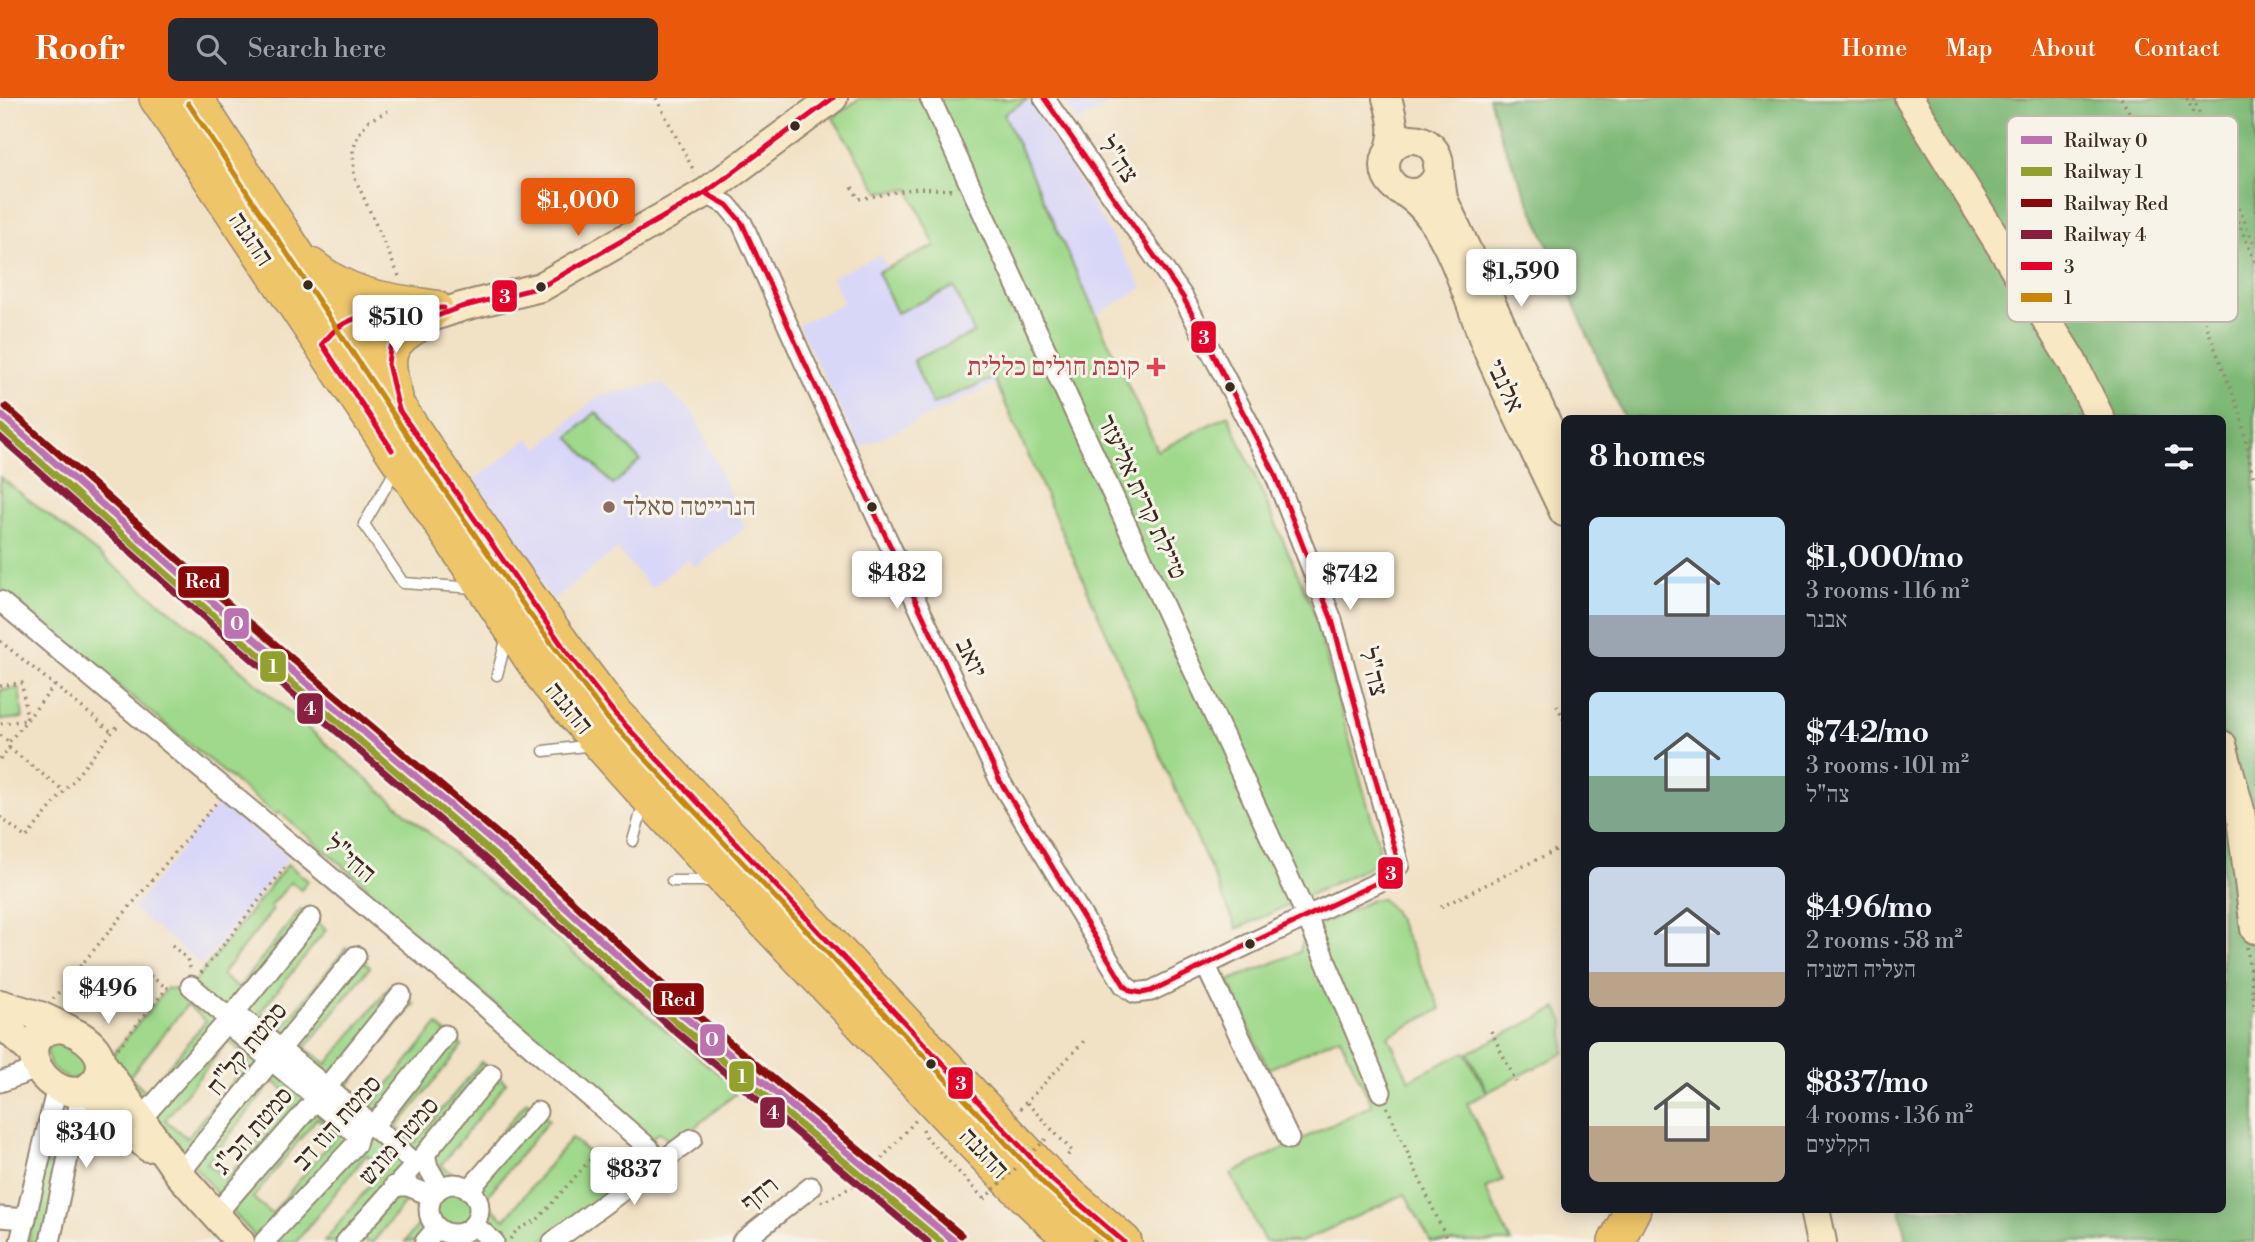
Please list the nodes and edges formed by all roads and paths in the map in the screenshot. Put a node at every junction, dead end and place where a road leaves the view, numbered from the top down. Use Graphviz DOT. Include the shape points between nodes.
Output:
graph roads {
  1 [pos="157,98"];
  2 [pos="195,98"];
  3 [pos="656,98"];
  4 [pos="833,98"];
  5 [pos="930,98"];
  6 [pos="1044,98"];
  7 [pos="1387,98"];
  8 [pos="1405,98"];
  9 [pos="1909,98"];
  10 [pos="2121,98"];
  11 [pos="2187,98"];
  12 [pos="2193,98"];
  13 [pos="388,111"];
  14 [pos="2131,116"];
  15 [pos="2194,116"];
  16 [pos="2201,116"];
  17 [pos="1388,154"];
  18 [pos="1434,156"];
  19 [pos="852,187"];
  20 [pos="973,191"];
  21 [pos="1402,191"];
  22 [pos="705,193"];
  23 [pos="2238,205"];
  24 [pos="2238,222"];
  25 [pos="2255,246"];
  26 [pos="290,247"];
  27 [pos="2007,256"];
  28 [pos="2255,262"];
  29 [pos="403,284"];
  30 [pos="440,312"];
  31 [pos="2048,322"];
  32 [pos="2205,322"];
  33 [pos="339,337"];
  34 [pos="399,410"];
  35 [pos="2099,415"];
  36 [pos="393,451"];
  37 [pos="1561,455"];
  38 [pos="2255,481"];
  39 [pos="1561,506"];
  40 [pos="486,592"];
  41 [pos="0,601"];
  42 [pos="509,625"];
  43 [pos="0,641"];
  44 [pos="496,675"];
  45 [pos="55,685"];
  46 [pos="0,686"];
  47 [pos="1558,705"];
  48 [pos="131,709"];
  49 [pos="1561,712"];
  50 [pos="27,720"];
  51 [pos="0,724"];
  52 [pos="112,732"];
  53 [pos="0,735"];
  54 [pos="9,745"];
  55 [pos="601,747"];
  56 [pos="544,751"];
  57 [pos="0,759"];
  58 [pos="2226,759"];
  59 [pos="226,790"];
  60 [pos="64,791"];
  61 [pos="646,795"];
  62 [pos="0,817"];
  63 [pos="633,841"];
  64 [pos="1561,847"];
  65 [pos="299,851"];
  66 [pos="672,881"];
  67 [pos="727,881"];
  68 [pos="1441,907"];
  69 [pos="1307,917"];
  70 [pos="311,918"];
  71 [pos="2255,929"];
  72 [pos="172,944"];
  73 [pos="356,956"];
  74 [pos="1206,966"];
  75 [pos="150,976"];
  76 [pos="191,986"];
  77 [pos="167,988"];
  78 [pos="1131,990"];
  79 [pos="0,992"];
  80 [pos="401,995"];
  81 [pos="0,1004"];
  82 [pos="35,1014"];
  83 [pos="228,1016"];
  84 [pos="0,1022"];
  85 [pos="71,1030"];
  86 [pos="1491,1031"];
  87 [pos="445,1035"];
  88 [pos="1086,1039"];
  89 [pos="276,1055"];
  90 [pos="72,1074"];
  91 [pos="491,1074"];
  92 [pos="0,1082"];
  93 [pos="1517,1082"];
  94 [pos="326,1089"];
  95 [pos="1381,1092"];
  96 [pos="537,1112"];
  97 [pos="919,1117"];
  98 [pos="142,1118"];
  99 [pos="1391,1121"];
  100 [pos="366,1133"];
  101 [pos="925,1136"];
  102 [pos="692,1139"];
  103 [pos="1046,1139"];
  104 [pos="1289,1139"];
  105 [pos="1064,1158"];
  106 [pos="420,1159"];
  107 [pos="590,1160"];
  108 [pos="877,1164"];
  109 [pos="654,1167"];
  110 [pos="179,1174"];
  111 [pos="859,1183"];
  112 [pos="394,1186"];
  113 [pos="811,1188"];
  114 [pos="469,1190"];
  115 [pos="436,1192"];
  116 [pos="1608,1213"];
  117 [pos="1631,1213"];
  118 [pos="1798,1213"];
  119 [pos="1816,1213"];
  120 [pos="215,1215"];
  121 [pos="0,1217"];
  122 [pos="26,1219"];
  123 [pos="474,1225"];
  124 [pos="431,1235"];
  125 [pos="20,1242"];
  126 [pos="50,1242"];
  127 [pos="240,1242"];
  128 [pos="264,1242"];
  129 [pos="346,1242"];
  130 [pos="494,1242"];
  131 [pos="507,1242"];
  132 [pos="553,1242"];
  133 [pos="742,1242"];
  134 [pos="1075,1242"];
  135 [pos="1124,1242"];
  136 [pos="1448,1242"];
  137 [pos="1593,1242"];
  138 [pos="1616,1242"];
  139 [pos="1804,1242"];
  140 [pos="1822,1242"];
  1 -- 33 [label="highway, ההגנה"];
  2 -- 26 [label="highway, ההגנה"];
  3 -- 22 [label="path"];
  4 -- 22 [label="street"];
  5 -- 20 [label="street, טיילת קרית אליעזר"];
  6 -- 69 [label="street, צה\"ל" via="1183,297 1274,472 1332,620 1399,865 1385,879"];
  7 -- 17 [label="street" via="1394,122 1394,141"];
  8 -- 18 [label="street, אלנבי" via="1413,123"];
  9 -- 27 [label="street"];
  10 -- 14 [label="path"];
  11 -- 15 [label="path"];
  12 -- 16 [label="path"];
  13 -- 29 [label="path" via="368,121 358,135 353,150 354,176"];
  17 -- 18 [label="street" via="1406,140 1422,142"];
  17 -- 21 [label="street" via="1387,176"];
  18 -- 21 [label="street" via="1437,174 1427,188"];
  18 -- 37 [label="street, אלנבי" via="1443,199"];
  19 -- 20 [label="path" via="859,199 917,187"];
  20 -- 69 [label="street, טיילת קרית אליעזר"];
  21 -- 39 [label="street, אלנבי" via="1426,210 1448,247 1489,352"];
  22 -- 30 [label="street" via="541,287"];
  22 -- 78 [label="street, יואב" via="727,205 742,223 1000,781"];
  23 -- 25 [label="path"];
  24 -- 28 [label="path"];
  26 -- 30 [label="highway" via="320,274 348,290"];
  26 -- 33 [label="highway, ההגנה"];
  30 -- 33 [label="street"];
  30 -- 34 [label="highway" via="405,331 390,348 387,364"];
  31 -- 35 [label="street"];
  32 -- 38 [label="path" via="2241,415"];
  33 -- 34 [label="highway, ההגנה"];
  33 -- 36 [label="highway, ההגנה"];
  34 -- 135 [label="highway, ההגנה" via="615,714 1042,1170"];
  36 -- 40 [label="highway, ההגנה"];
  36 -- 40 [label="lane" via="394,473 364,524 403,583 471,586"];
  40 -- 42 [label="highway, ההגנה"];
  41 -- 48 [label="street, החי\"ל"];
  42 -- 44 [label="lane"];
  42 -- 55 [label="highway, ההגנה" via="548,683"];
  43 -- 45 [label="path"];
  45 -- 50 [label="path"];
  45 -- 52 [label="path"];
  46 -- 50 [label="path" via="22,683"];
  47 -- 49 [label="path"];
  48 -- 52 [label="path"];
  48 -- 59 [label="street, החי\"ל"];
  50 -- 51 [label="path"];
  50 -- 54 [label="path"];
  52 -- 60 [label="path"];
  53 -- 54 [label="path"];
  54 -- 57 [label="path"];
  54 -- 60 [label="path"];
  55 -- 56 [label="lane"];
  55 -- 61 [label="highway, ההגנה"];
  58 -- 71 [label="street" via="2240,810"];
  59 -- 65 [label="street, החי\"ל"];
  59 -- 82 [label="path"];
  60 -- 62 [label="path" via="26,838"];
  61 -- 63 [label="lane"];
  61 -- 67 [label="highway, ההגנה"];
  64 -- 68 [label="path"];
  65 -- 76 [label="path"];
  65 -- 109 [label="street, החי\"ל" via="649,1148"];
  66 -- 67 [label="lane"];
  67 -- 134 [label="highway, ההגנה" via="1032,1204"];
  69 -- 74 [label="street, צה\"ל"];
  69 -- 95 [label="street, טיילת קרית אליעזר"];
  70 -- 83 [label="street"];
  72 -- 76 [label="path" via="187,959"];
  73 -- 89 [label="street, סמטת קל\"ח"];
  74 -- 78 [label="street, צה\"ל" via="1151,991"];
  74 -- 104 [label="street"];
  75 -- 77 [label="path"];
  76 -- 77 [label="path"];
  76 -- 83 [label="street"];
  77 -- 90 [label="path"];
  79 -- 82 [label="lane"];
  80 -- 94 [label="street, סמטת הכ\"ג"];
  81 -- 82 [label="street"];
  82 -- 85 [label="street"];
  83 -- 89 [label="street"];
  83 -- 98 [label="street"];
  84 -- 90 [label="street"];
  85 -- 90 [label="street" via="97,1051"];
  85 -- 90 [label="street" via="51,1028 36,1040"];
  86 -- 93 [label="path"];
  87 -- 100 [label="street, סמטת הוז דב"];
  88 -- 105 [label="path" via="1027,1102 1072,1151"];
  89 -- 94 [label="street"];
  89 -- 110 [label="street, סמטת קל\"ח"];
  90 -- 92 [label="street" via="31,1071"];
  90 -- 98 [label="street"];
  90 -- 110 [label="street"];
  90 -- 122 [label="street"];
  90 -- 126 [label="street"];
  91 -- 106 [label="street, סמטת מונש"];
  94 -- 100 [label="street"];
  94 -- 120 [label="street, סמטת הכ\"ג"];
  96 -- 114 [label="street"];
  97 -- 108 [label="path"];
  98 -- 110 [label="street"];
  99 -- 136 [label="path"];
  100 -- 106 [label="street"];
  100 -- 128 [label="street, סמטת הוז דב"];
  101 -- 103 [label="path, bridge" via="984,1199"];
  102 -- 109 [label="street"];
  106 -- 112 [label="street, סמטת מונש"];
  106 -- 115 [label="street" via="428,1167"];
  107 -- 131 [label="path" via="537,1220 517,1230"];
  109 -- 132 [label="street"];
  110 -- 120 [label="street"];
  111 -- 113 [label="path" via="822,1202"];
  112 -- 115 [label="street"];
  112 -- 129 [label="street, סמטת מונש"];
  113 -- 133 [label="street, רחף"];
  114 -- 115 [label="street" via="450,1184"];
  114 -- 123 [label="street" via="479,1209"];
  115 -- 124 [label="street" via="429,1206"];
  116 -- 137 [label="highway"];
  117 -- 138 [label="highway"];
  118 -- 139 [label="street"];
  119 -- 140 [label="street"];
  120 -- 127 [label="street"];
  121 -- 122 [label="street"];
  122 -- 125 [label="street"];
  123 -- 124 [label="street" via="452,1234"];
  123 -- 130 [label="street"];
}
